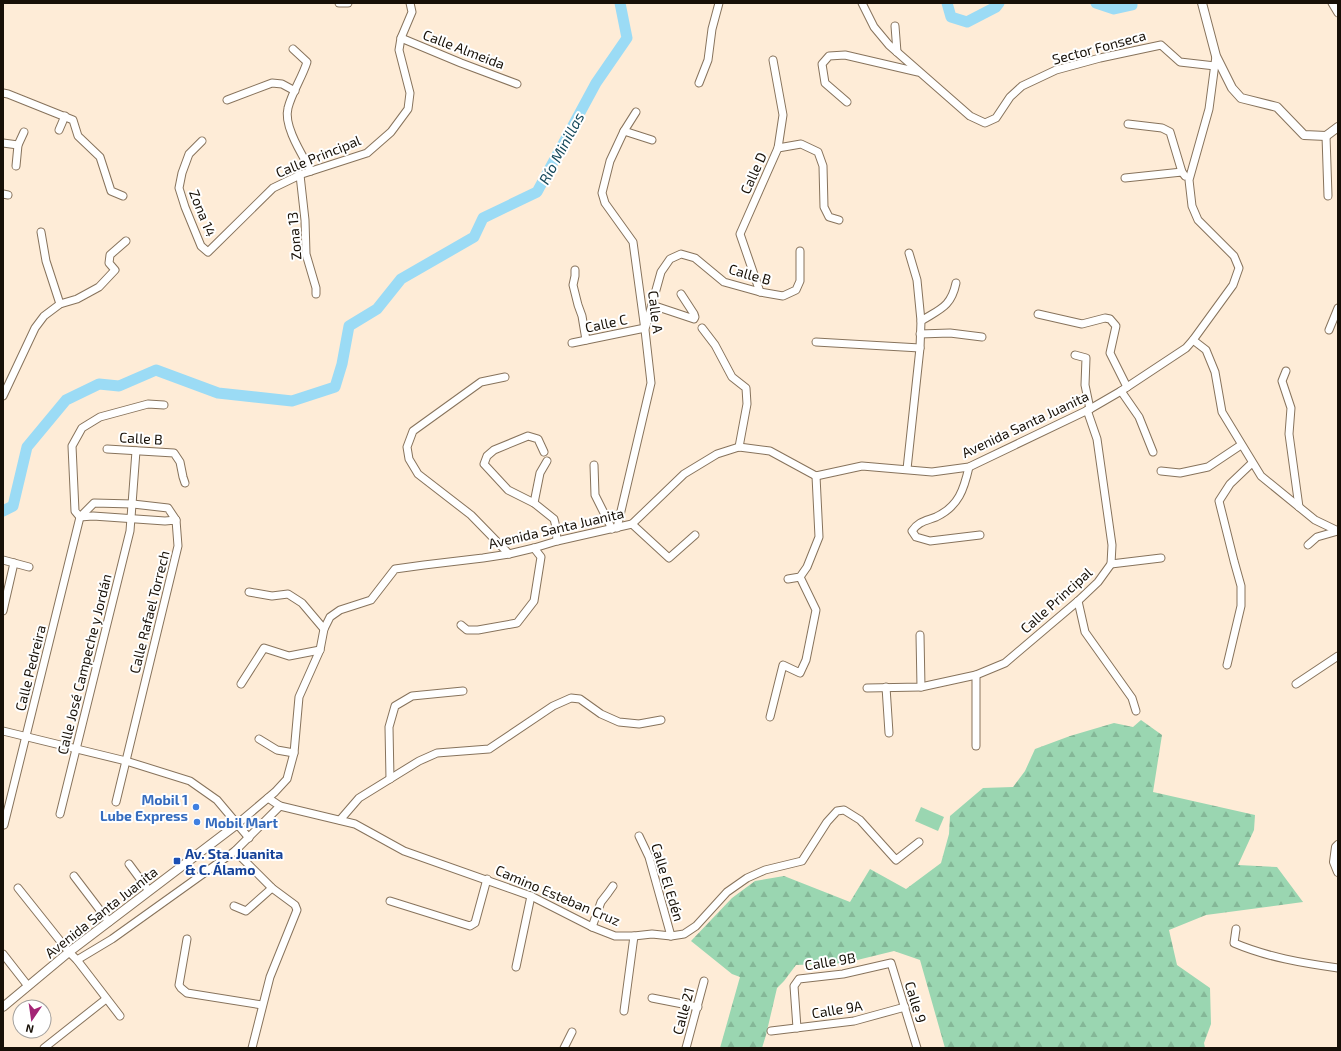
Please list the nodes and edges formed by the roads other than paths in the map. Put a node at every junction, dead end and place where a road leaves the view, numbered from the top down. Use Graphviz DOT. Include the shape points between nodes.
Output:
graph roads {
  1 [pos="339,3"];
  2 [pos="348,3"];
  3 [pos="410,3"];
  4 [pos="719,3"];
  5 [pos="862,3"];
  6 [pos="1202,3"];
  7 [pos="1332,3"];
  8 [pos="1338,13"];
  9 [pos="895,26"];
  10 [pos="402,38"];
  11 [pos="292,49"];
  12 [pos="897,52"];
  13 [pos="1216,56"];
  14 [pos="773,60"];
  15 [pos="1215,66"];
  16 [pos="920,72"];
  17 [pos="699,83"];
  18 [pos="517,84"];
  19 [pos="295,91"];
  20 [pos="3,93"];
  21 [pos="227,100"];
  22 [pos="847,102"];
  23 [pos="636,112"];
  24 [pos="65,116"];
  25 [pos="1128,124"];
  26 [pos="1338,127"];
  27 [pos="59,130"];
  28 [pos="624,131"];
  29 [pos="24,132"];
  30 [pos="1326,136"];
  31 [pos="202,140"];
  32 [pos="652,140"];
  33 [pos="3,143"];
  34 [pos="18,145"];
  35 [pos="778,148"];
  36 [pos="16,166"];
  37 [pos="311,171"];
  38 [pos="1182,172"];
  39 [pos="300,175"];
  40 [pos="1125,178"];
  41 [pos="1189,180"];
  42 [pos="123,196"];
  43 [pos="1328,196"];
  44 [pos="839,220"];
  45 [pos="41,232"];
  46 [pos="126,241"];
  47 [pos="800,251"];
  48 [pos="208,252"];
  49 [pos="909,253"];
  50 [pos="574,270"];
  51 [pos="956,283"];
  52 [pos="760,292"];
  53 [pos="316,294"];
  54 [pos="681,294"];
  55 [pos="60,304"];
  56 [pos="652,305"];
  57 [pos="1338,308"];
  58 [pos="1038,314"];
  59 [pos="921,322"];
  60 [pos="702,328"];
  61 [pos="645,329"];
  62 [pos="1329,330"];
  63 [pos="920,334"];
  64 [pos="982,337"];
  65 [pos="586,340"];
  66 [pos="1193,340"];
  67 [pos="816,342"];
  68 [pos="572,343"];
  69 [pos="920,348"];
  70 [pos="1075,355"];
  71 [pos="1286,371"];
  72 [pos="505,377"];
  73 [pos="1124,389"];
  74 [pos="3,396"];
  75 [pos="164,405"];
  76 [pos="1089,409"];
  77 [pos="1241,444"];
  78 [pos="739,448"];
  79 [pos="106,449"];
  80 [pos="136,451"];
  81 [pos="544,452"];
  82 [pos="1153,452"];
  83 [pos="547,461"];
  84 [pos="1252,463"];
  85 [pos="594,465"];
  86 [pos="969,466"];
  87 [pos="907,469"];
  88 [pos="1161,471"];
  89 [pos="816,476"];
  90 [pos="185,482"];
  91 [pos="534,503"];
  92 [pos="132,504"];
  93 [pos="1299,507"];
  94 [pos="80,518"];
  95 [pos="131,519"];
  96 [pos="176,520"];
  97 [pos="632,524"];
  98 [pos="614,529"];
  99 [pos="1338,531"];
  100 [pos="695,535"];
  101 [pos="980,536"];
  102 [pos="557,541"];
  103 [pos="1308,545"];
  104 [pos="534,548"];
  105 [pos="509,554"];
  106 [pos="1161,558"];
  107 [pos="3,560"];
  108 [pos="14,563"];
  109 [pos="1111,564"];
  110 [pos="29,567"];
  111 [pos="800,577"];
  112 [pos="788,579"];
  113 [pos="249,592"];
  114 [pos="1078,601"];
  115 [pos="3,611"];
  116 [pos="460,625"];
  117 [pos="324,629"];
  118 [pos="920,635"];
  119 [pos="320,650"];
  120 [pos="1338,656"];
  121 [pos="1227,665"];
  122 [pos="976,675"];
  123 [pos="241,684"];
  124 [pos="1296,684"];
  125 [pos="886,687"];
  126 [pos="921,687"];
  127 [pos="867,688"];
  128 [pos="463,691"];
  129 [pos="1136,711"];
  130 [pos="770,718"];
  131 [pos="661,720"];
  132 [pos="3,731"];
  133 [pos="889,733"];
  134 [pos="26,736"];
  135 [pos="259,739"];
  136 [pos="976,746"];
  137 [pos="76,748"];
  138 [pos="294,753"];
  139 [pos="126,761"];
  140 [pos="390,779"];
  141 [pos="268,798"];
  142 [pos="116,802"];
  143 [pos="280,806"];
  144 [pos="60,814"];
  145 [pos="340,820"];
  146 [pos="236,824"];
  147 [pos="4,825"];
  148 [pos="639,836"];
  149 [pos="249,838"];
  150 [pos="919,842"];
  151 [pos="1338,845"];
  152 [pos="235,851"];
  153 [pos="129,864"];
  154 [pos="1338,872"];
  155 [pos="74,876"];
  156 [pos="487,879"];
  157 [pos="613,886"];
  158 [pos="18,888"];
  159 [pos="272,888"];
  160 [pos="149,891"];
  161 [pos="531,896"];
  162 [pos="390,901"];
  163 [pos="234,906"];
  164 [pos="108,922"];
  165 [pos="592,927"];
  166 [pos="1236,929"];
  167 [pos="634,936"];
  168 [pos="671,936"];
  169 [pos="187,939"];
  170 [pos="69,952"];
  171 [pos="3,954"];
  172 [pos="77,960"];
  173 [pos="891,963"];
  174 [pos="516,967"];
  175 [pos="1338,968"];
  176 [pos="704,981"];
  177 [pos="28,986"];
  178 [pos="652,998"];
  179 [pos="106,999"];
  180 [pos="262,1005"];
  181 [pos="3,1007"];
  182 [pos="698,1007"];
  183 [pos="905,1008"];
  184 [pos="624,1011"];
  185 [pos="120,1016"];
  186 [pos="797,1028"];
  187 [pos="771,1031"];
  188 [pos="572,1032"];
  189 [pos="44,1048"];
  190 [pos="252,1048"];
  191 [pos="564,1048"];
  192 [pos="686,1048"];
  193 [pos="917,1048"];
  1 -- 2 [label="street"];
  3 -- 10 [label="street, Calle Principal" via="412,12"];
  4 -- 17 [label="street" via="708,60"];
  5 -- 12 [label="street, Sector Fonseca" via="874,27"];
  6 -- 13 [label="street"];
  7 -- 8 [label="street"];
  9 -- 12 [label="street"];
  10 -- 18 [label="street, Calle Almeida"];
  10 -- 37 [label="street, Calle Principal" via="399,50 410,93 408,109 391,132 367,153"];
  11 -- 19 [label="street" via="307,62"];
  12 -- 16 [label="street, Sector Fonseca"];
  13 -- 15 [label="street, Avenida Santa Juanita"];
  13 -- 30 [label="street" via="1232,88 1241,98 1277,107 1304,135"];
  14 -- 35 [label="street, Calle D" via="783,115"];
  15 -- 16 [label="street, Sector Fonseca" via="1180,62 1161,45 1100,58 1056,70 1022,86 1010,97 996,118 985,123 970,116"];
  15 -- 41 [label="street, Avenida Santa Juanita" via="1209,109"];
  16 -- 22 [label="street" via="845,55 829,56 822,64 825,83"];
  19 -- 21 [label="street" via="282,84 272,83"];
  19 -- 37 [label="street" via="287,109 288,122 297,146"];
  20 -- 24 [label="street"];
  23 -- 28 [label="street, Calle A"];
  24 -- 27 [label="street"];
  24 -- 42 [label="street" via="72,120 78,136 100,157 111,191"];
  25 -- 38 [label="street" via="1162,128 1170,132"];
  26 -- 30 [label="street"];
  28 -- 32 [label="street"];
  28 -- 61 [label="street, Calle A" via="610,161 602,193 605,203 634,242"];
  29 -- 34 [label="street"];
  30 -- 43 [label="street"];
  31 -- 48 [label="street, Zona 14" via="189,154 182,172 180,188 184,207 202,246"];
  33 -- 34 [label="street"];
  34 -- 36 [label="street"];
  35 -- 44 [label="street" via="800,144 818,152 823,166 824,207 829,217"];
  35 -- 52 [label="street, Calle D" via="740,234"];
  37 -- 39 [label="street, Calle Principal"];
  38 -- 40 [label="street"];
  38 -- 41 [label="street"];
  39 -- 48 [label="street, Calle Principal" via="273,188"];
  39 -- 53 [label="street, Zona 13" via="306,254"];
  41 -- 66 [label="street, Avenida Santa Juanita" via="1192,206 1198,220 1234,256 1239,268 1233,285"];
  45 -- 55 [label="street" via="46,261"];
  46 -- 55 [label="street" via="110,255 109,263 116,270 99,287 77,299"];
  47 -- 52 [label="street, Calle B" via="800,281 796,290 783,296"];
  49 -- 59 [label="street" via="917,280"];
  50 -- 65 [label="street" via="573,285"];
  51 -- 59 [label="street" via="954,294 948,304"];
  52 -- 56 [label="street, Calle B" via="724,282 695,258 681,254 670,260 662,272"];
  54 -- 56 [label="street" via="694,314 694,319"];
  55 -- 74 [label="street" via="44,316 35,328"];
  56 -- 61 [label="street, Calle B"];
  57 -- 62 [label="street"];
  58 -- 73 [label="street" via="1082,324 1110,319 1116,326 1110,353"];
  59 -- 63 [label="street"];
  60 -- 78 [label="street" via="715,345 732,377 746,388 747,404"];
  61 -- 65 [label="street, Calle C"];
  61 -- 98 [label="street, Calle A" via="651,383"];
  63 -- 64 [label="street" via="950,333"];
  63 -- 69 [label="street"];
  65 -- 68 [label="street, Calle C"];
  66 -- 73 [label="street, Avenida Santa Juanita" via="1186,348"];
  66 -- 77 [label="street" via="1206,350 1215,372 1222,412"];
  67 -- 69 [label="street"];
  69 -- 87 [label="street"];
  70 -- 76 [label="street, Calle Principal" via="1086,358 1085,385"];
  71 -- 93 [label="street" via="1282,381 1291,408 1289,434"];
  72 -- 105 [label="street" via="481,382 413,431 407,447 409,459 418,474 471,515"];
  73 -- 76 [label="street, Avenida Santa Juanita"];
  73 -- 82 [label="street"];
  75 -- 94 [label="street" via="148,404 100,417 82,428 72,446 75,510"];
  76 -- 86 [label="street, Avenida Santa Juanita"];
  76 -- 109 [label="street, Calle Principal" via="1097,439 1112,545"];
  77 -- 84 [label="street"];
  77 -- 88 [label="street" via="1208,467 1180,473"];
  78 -- 89 [label="street, Avenida Santa Juanita" via="770,450"];
  78 -- 97 [label="street, Avenida Santa Juanita" via="717,454 684,474"];
  79 -- 80 [label="street, Calle B"];
  80 -- 90 [label="street, Calle B" via="174,453 180,462"];
  80 -- 92 [label="street"];
  81 -- 91 [label="street" via="538,439 528,436 494,450 487,456 484,464 508,490"];
  83 -- 91 [label="street" via="540,473"];
  84 -- 93 [label="street" via="1261,476"];
  84 -- 121 [label="street" via="1230,484 1219,500 1242,586 1241,606"];
  85 -- 98 [label="street" via="595,495"];
  86 -- 87 [label="street, Avenida Santa Juanita" via="932,472"];
  86 -- 101 [label="street" via="964,487 954,505 937,516 917,524 912,530 916,537 930,541"];
  87 -- 89 [label="street, Avenida Santa Juanita" via="862,466"];
  89 -- 111 [label="street" via="819,537 807,567"];
  91 -- 102 [label="street" via="554,519"];
  92 -- 94 [label="street" via="94,503"];
  92 -- 95 [label="street, Calle José Campeche y Jordán"];
  92 -- 96 [label="street" via="168,508"];
  93 -- 99 [label="street" via="1315,520"];
  94 -- 95 [label="street" via="93,516"];
  94 -- 134 [label="street, Calle Pedreira"];
  95 -- 96 [label="street"];
  95 -- 137 [label="street, Calle José Campeche y Jordán"];
  96 -- 139 [label="street, Calle Rafael Torrech" via="178,546"];
  97 -- 98 [label="street, Avenida Santa Juanita"];
  97 -- 100 [label="street" via="668,558"];
  98 -- 102 [label="street, Avenida Santa Juanita"];
  99 -- 103 [label="street" via="1317,537"];
  102 -- 104 [label="street, Avenida Santa Juanita"];
  104 -- 105 [label="street, Avenida Santa Juanita"];
  104 -- 116 [label="street" via="541,557 534,601 516,622 478,630 467,630"];
  105 -- 117 [label="street, Avenida Santa Juanita" via="395,569 371,600 340,610 330,617"];
  106 -- 109 [label="street"];
  107 -- 108 [label="street"];
  108 -- 110 [label="street"];
  108 -- 115 [label="street"];
  109 -- 114 [label="street, Calle Principal" via="1098,582"];
  111 -- 112 [label="street"];
  111 -- 130 [label="street" via="816,610 806,660 800,673 784,665"];
  113 -- 117 [label="street" via="272,596 288,594 302,603"];
  114 -- 122 [label="street, Calle Principal" via="1005,663"];
  114 -- 129 [label="street" via="1085,632 1132,698"];
  117 -- 119 [label="street, Avenida Santa Juanita"];
  118 -- 126 [label="street"];
  119 -- 123 [label="street" via="290,656 264,648"];
  119 -- 138 [label="street, Avenida Santa Juanita" via="299,697"];
  120 -- 124 [label="street"];
  122 -- 126 [label="street, Calle Principal"];
  122 -- 136 [label="street"];
  125 -- 126 [label="street, Calle Principal"];
  125 -- 127 [label="street, Calle Principal"];
  125 -- 133 [label="street"];
  128 -- 140 [label="street" via="412,696 395,706 389,727"];
  131 -- 140 [label="street" via="639,724 619,722 601,714 580,699 571,698 553,706 489,748 437,753"];
  132 -- 134 [label="street"];
  134 -- 137 [label="street"];
  134 -- 147 [label="street, Calle Pedreira"];
  135 -- 138 [label="street" via="277,750"];
  137 -- 139 [label="street"];
  137 -- 144 [label="street, Calle José Campeche y Jordán"];
  138 -- 141 [label="street, Avenida Santa Juanita" via="287,779"];
  139 -- 142 [label="street, Calle Rafael Torrech"];
  139 -- 146 [label="street" via="190,781 217,800"];
  140 -- 145 [label="street" via="359,798"];
  141 -- 143 [label="street, Camino Esteban Cruz"];
  141 -- 146 [label="street, Avenida Santa Juanita"];
  143 -- 145 [label="street, Camino Esteban Cruz"];
  143 -- 149 [label="street"];
  145 -- 156 [label="street, Camino Esteban Cruz" via="354,824 404,851"];
  146 -- 149 [label="street"];
  146 -- 160 [label="street, Avenida Santa Juanita"];
  148 -- 168 [label="street, Calle El Edén" via="649,857"];
  149 -- 152 [label="street"];
  150 -- 168 [label="street, Camino Esteban Cruz" via="896,860 860,820 844,810 837,811 802,861 765,870 747,878 726,892 696,926 684,934"];
  151 -- 154 [label="street" via="1334,862"];
  152 -- 159 [label="street"];
  152 -- 172 [label="street" via="112,939"];
  153 -- 160 [label="street"];
  155 -- 164 [label="street"];
  156 -- 161 [label="street, Camino Esteban Cruz"];
  156 -- 162 [label="street" via="475,923 470,926"];
  157 -- 165 [label="street" via="601,902"];
  158 -- 170 [label="street"];
  159 -- 163 [label="street" via="246,911"];
  159 -- 180 [label="street" via="295,905 297,910 270,977"];
  160 -- 164 [label="street, Avenida Santa Juanita"];
  161 -- 165 [label="street, Camino Esteban Cruz"];
  161 -- 174 [label="street"];
  164 -- 170 [label="street, Avenida Santa Juanita"];
  165 -- 167 [label="street, Camino Esteban Cruz" via="615,936"];
  166 -- 175 [label="street" via="1234,943 1250,950 1297,962"];
  167 -- 168 [label="street, Camino Esteban Cruz"];
  167 -- 184 [label="street"];
  169 -- 180 [label="street" via="179,985 183,991"];
  170 -- 172 [label="street"];
  170 -- 177 [label="street, Avenida Santa Juanita"];
  171 -- 177 [label="street"];
  172 -- 179 [label="street"];
  173 -- 183 [label="street, Calle 9"];
  173 -- 186 [label="street, Calle 9B" via="843,974 799,979 794,986"];
  176 -- 182 [label="street, Calle 21"];
  177 -- 181 [label="street, Avenida Santa Juanita"];
  178 -- 182 [label="street"];
  179 -- 185 [label="street"];
  179 -- 189 [label="street"];
  180 -- 190 [label="street"];
  182 -- 192 [label="street, Calle 21"];
  183 -- 186 [label="street, Calle 9A" via="854,1021"];
  183 -- 193 [label="street, Calle 9"];
  186 -- 187 [label="street, Calle 9A"];
  188 -- 191 [label="street"];
}
